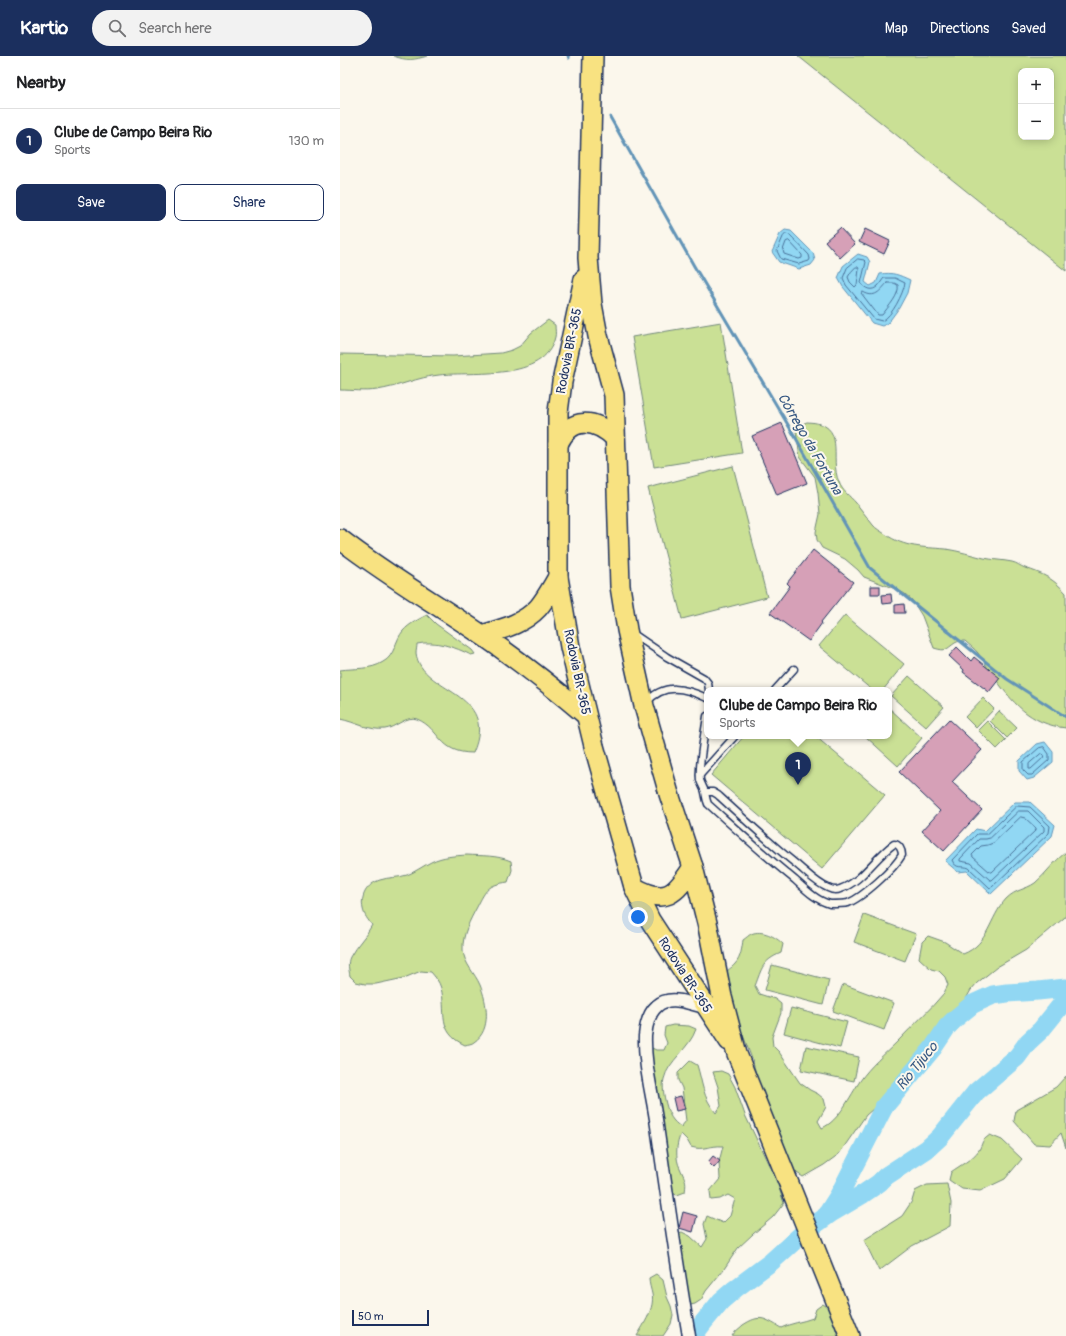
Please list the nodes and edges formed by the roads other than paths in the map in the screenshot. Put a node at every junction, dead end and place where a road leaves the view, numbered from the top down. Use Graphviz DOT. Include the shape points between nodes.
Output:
graph roads {
  1 [pos="593,56"];
  2 [pos="588,258"];
  3 [pos="615,438"];
  4 [pos="558,444"];
  5 [pos="340,539"];
  6 [pos="558,577"];
  7 [pos="627,630"];
  8 [pos="482,635"];
  9 [pos="794,669"];
  10 [pos="709,687"];
  11 [pos="778,687"];
  12 [pos="704,697"];
  13 [pos="644,706"];
  14 [pos="586,715"];
  15 [pos="704,738"];
  16 [pos="732,739"];
  17 [pos="700,775"];
  18 [pos="705,792"];
  19 [pos="693,867"];
  20 [pos="634,887"];
  21 [pos="707,1008"];
  22 [pos="737,1054"];
  23 [pos="689,1336"];
  24 [pos="850,1336"];
  1 -- 2 [label="main road, Rodovia BR-365"];
  2 -- 3 [label="main road, Rodovia BR-365" via="598,336 614,395"];
  2 -- 4 [label="main road, Rodovia BR-365" via="559,404"];
  3 -- 4 [label="main road" via="600,427 587,423 568,429"];
  3 -- 7 [label="main road, Rodovia BR-365" via="620,586"];
  4 -- 6 [label="main road, Rodovia BR-365"];
  5 -- 8 [label="main road"];
  6 -- 8 [label="main road" via="543,601 531,614 516,624"];
  6 -- 14 [label="main road, Rodovia BR-365" via="570,647"];
  7 -- 10 [label="lane" via="704,678"];
  7 -- 13 [label="main road, Rodovia BR-365"];
  8 -- 14 [label="main road" via="543,679"];
  9 -- 11 [label="lane"];
  12 -- 13 [label="lane" via="678,688 652,696"];
  13 -- 19 [label="main road, Rodovia BR-365"];
  14 -- 20 [label="main road, Rodovia BR-365"];
  15 -- 17 [label="lane"];
  16 -- 17 [label="lane"];
  17 -- 18 [label="lane"];
  18 -- 18 [label="lane" via="708,804 766,858 807,891 828,903 848,902 866,892 902,855 901,849 894,844 846,887 832,890 773,846 718,795"];
  19 -- 20 [label="main road" via="678,888 664,896 651,895"];
  19 -- 22 [label="main road, Rodovia BR-365"];
  20 -- 21 [label="main road, Rodovia BR-365" via="650,920"];
  21 -- 22 [label="main road, Rodovia BR-365"];
  21 -- 23 [label="street" via="678,1001 662,1002 648,1018 645,1035 648,1078"];
  22 -- 24 [label="main road, Rodovia BR-365"];
}
